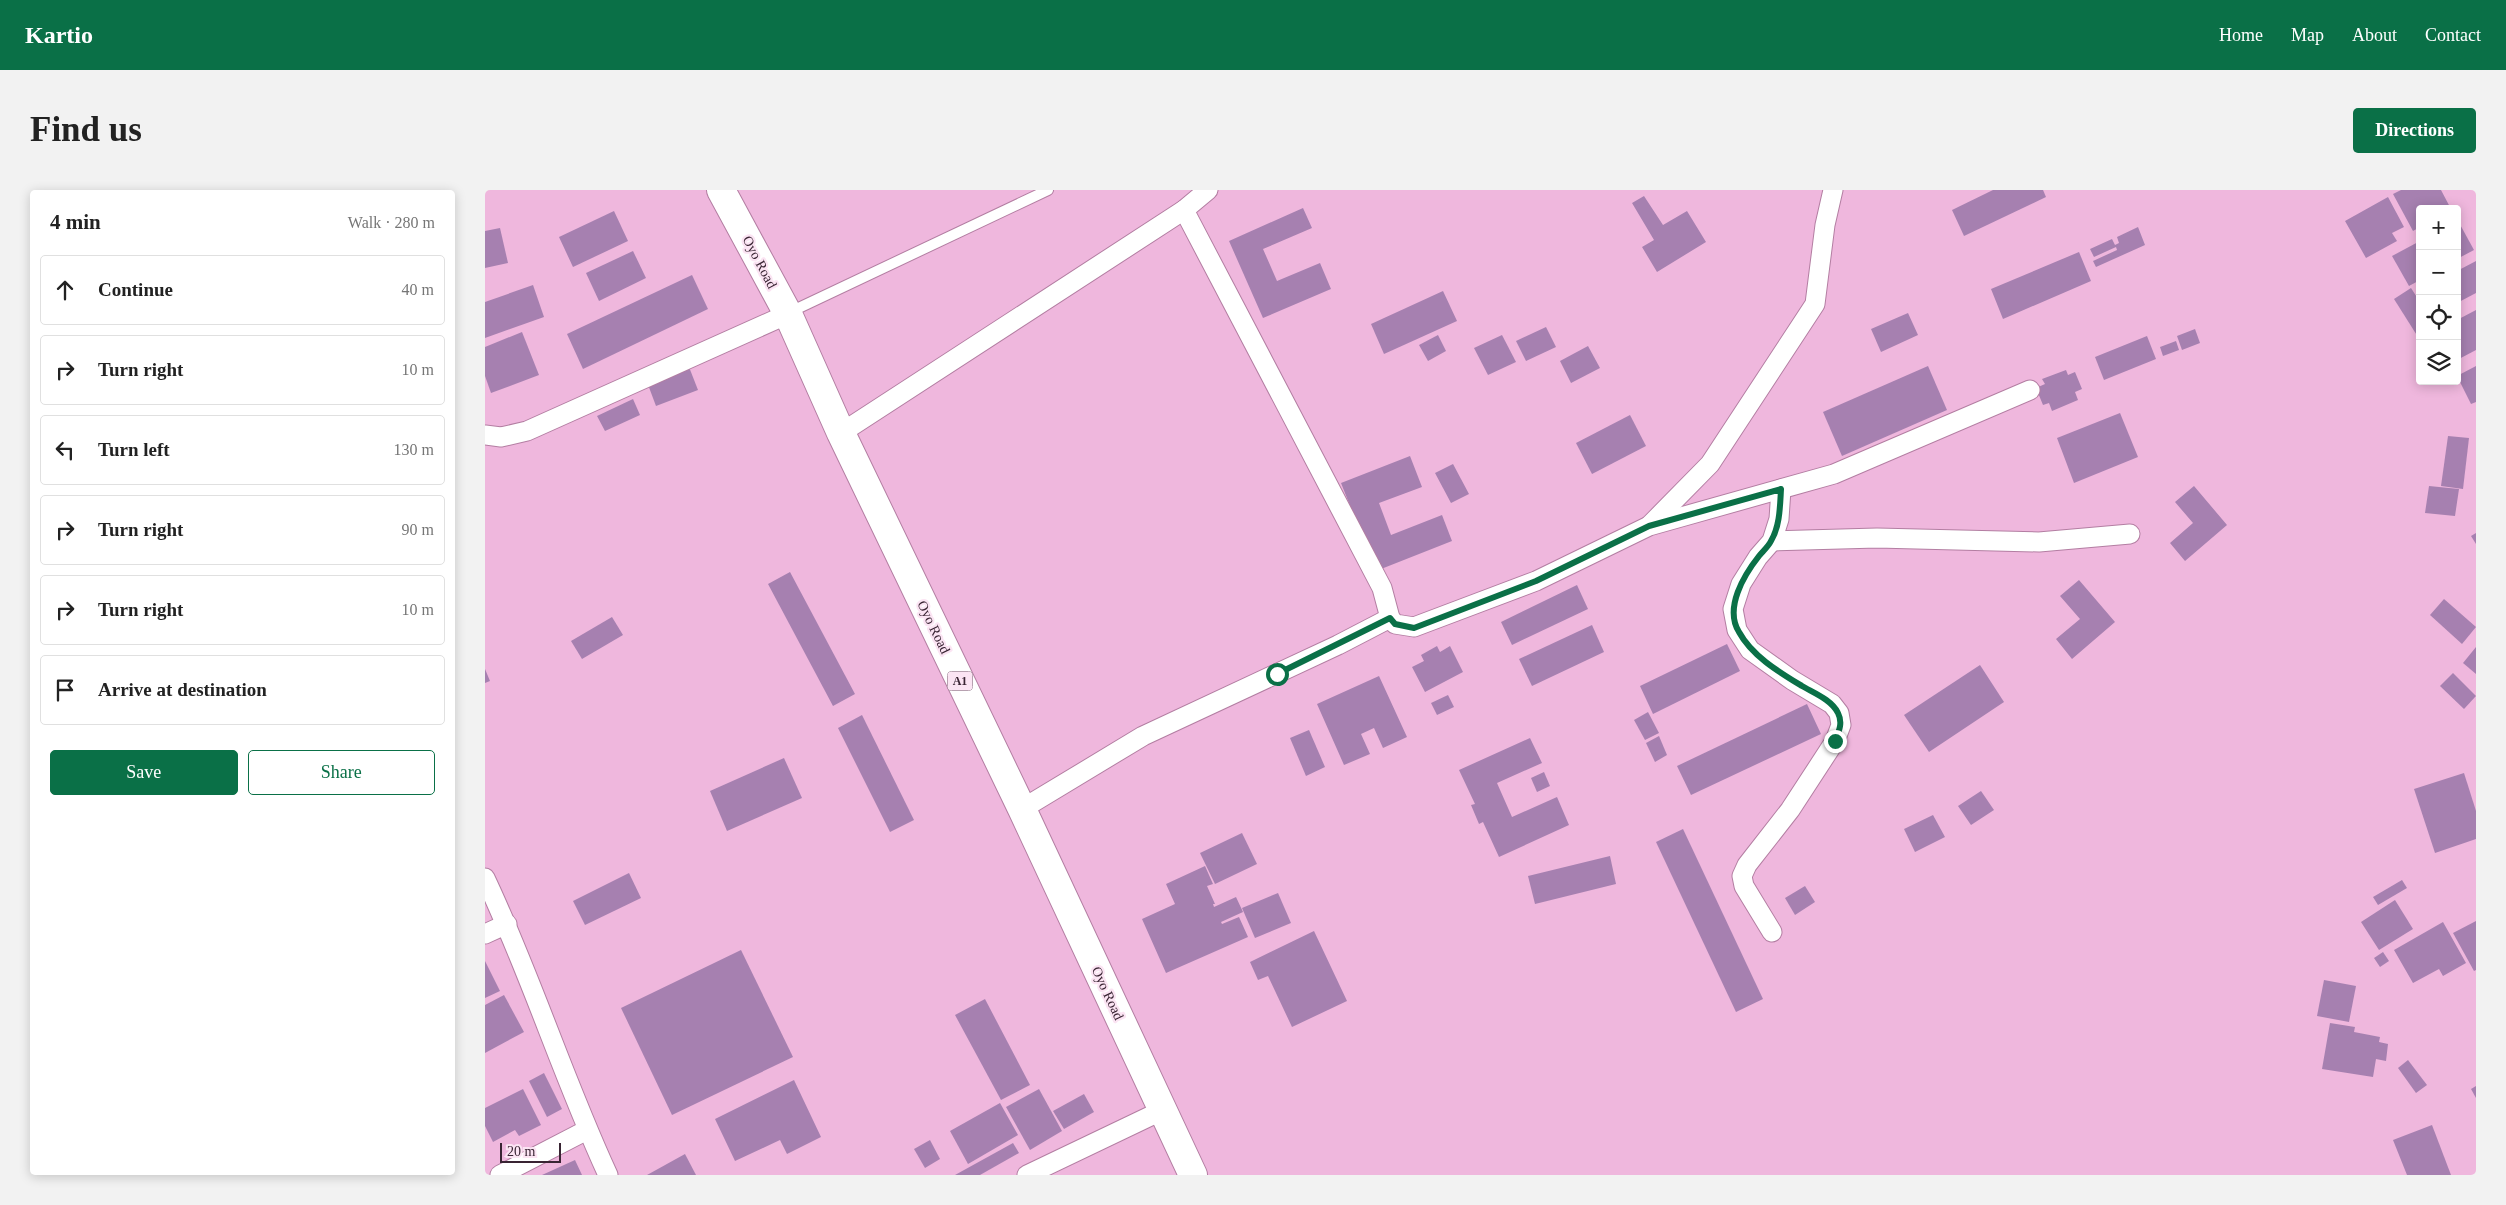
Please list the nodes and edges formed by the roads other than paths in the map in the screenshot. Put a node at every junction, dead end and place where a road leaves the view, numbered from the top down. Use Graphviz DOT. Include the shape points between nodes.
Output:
graph roads {
  1 [pos="721,190"];
  2 [pos="1048,190"];
  3 [pos="1208,190"];
  4 [pos="1833,190"];
  5 [pos="1184,210"];
  6 [pos="787,314"];
  7 [pos="2030,390"];
  8 [pos="841,433"];
  9 [pos="485,435"];
  10 [pos="1781,489"];
  11 [pos="1649,526"];
  12 [pos="2130,534"];
  13 [pos="1772,541"];
  14 [pos="1390,618"];
  15 [pos="1022,809"];
  16 [pos="485,878"];
  17 [pos="507,924"];
  18 [pos="1772,932"];
  19 [pos="485,934"];
  20 [pos="1163,1110"];
  21 [pos="587,1130"];
  22 [pos="500,1175"];
  23 [pos="609,1175"];
  24 [pos="1027,1175"];
  25 [pos="1193,1175"];
  1 -- 6 [label="highway, Oyo Road / A1"];
  2 -- 6 [label="lane"];
  3 -- 5 [label="street"];
  4 -- 11 [label="street" via="1815,304 1711,464"];
  5 -- 8 [label="street"];
  5 -- 14 [label="street" via="1381,588"];
  6 -- 8 [label="highway, Oyo Road / A1"];
  6 -- 9 [label="street" via="527,431 501,437"];
  7 -- 10 [label="street" via="1834,474"];
  8 -- 15 [label="highway, Oyo Road / A1"];
  10 -- 11 [label="street"];
  10 -- 13 [label="street" via="1779,519"];
  11 -- 14 [label="street" via="1536,581 1414,628 1395,624"];
  12 -- 13 [label="street" via="2039,542 1877,538"];
  13 -- 18 [label="street" via="1758,556 1741,584 1733,609 1737,630 1751,650 1832,704 1839,713 1841,725 1835,741 1790,810 1742,876 1744,886"];
  14 -- 15 [label="street" via="1143,736"];
  15 -- 20 [label="highway, Oyo Road / A1"];
  16 -- 17 [label="street"];
  17 -- 19 [label="street"];
  17 -- 21 [label="street"];
  20 -- 24 [label="street"];
  20 -- 25 [label="highway, Oyo Road / A1"];
  21 -- 22 [label="street"];
  21 -- 23 [label="street"];
}
